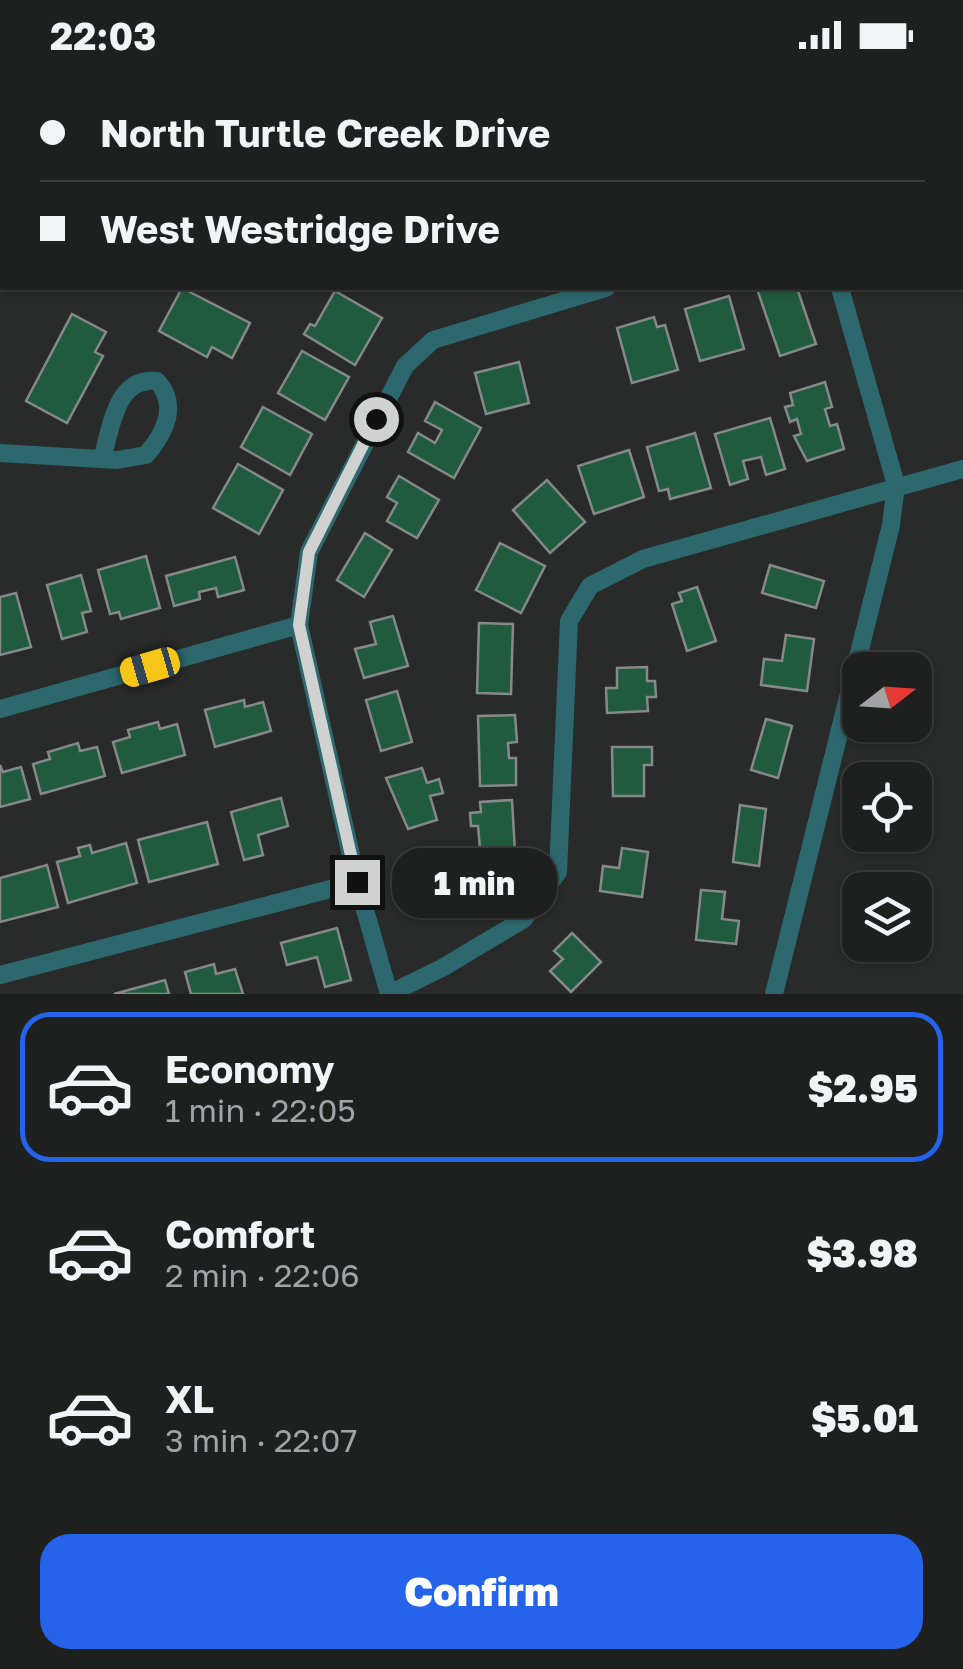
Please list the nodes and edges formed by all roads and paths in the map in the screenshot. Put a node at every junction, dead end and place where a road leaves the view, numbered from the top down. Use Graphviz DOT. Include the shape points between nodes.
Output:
graph roads {
  1 [pos="599,290"];
  2 [pos="841,290"];
  3 [pos="0,453"];
  4 [pos="102,459"];
  5 [pos="963,468"];
  6 [pos="896,485"];
  7 [pos="299,625"];
  8 [pos="0,709"];
  9 [pos="357,882"];
  10 [pos="0,975"];
  11 [pos="389,994"];
  12 [pos="774,994"];
  1 -- 7 [label="street" via="433,340 406,366 309,552"];
  2 -- 6 [label="street"];
  3 -- 4 [label="street"];
  4 -- 4 [label="street" via="146,455 158,442 170,410 157,381 134,384 122,396"];
  5 -- 6 [label="street"];
  6 -- 11 [label="street" via="643,559 590,586 569,621 558,872 524,918"];
  6 -- 12 [label="street"];
  7 -- 8 [label="street"];
  7 -- 9 [label="street"];
  9 -- 10 [label="street"];
  9 -- 11 [label="street"];
}
